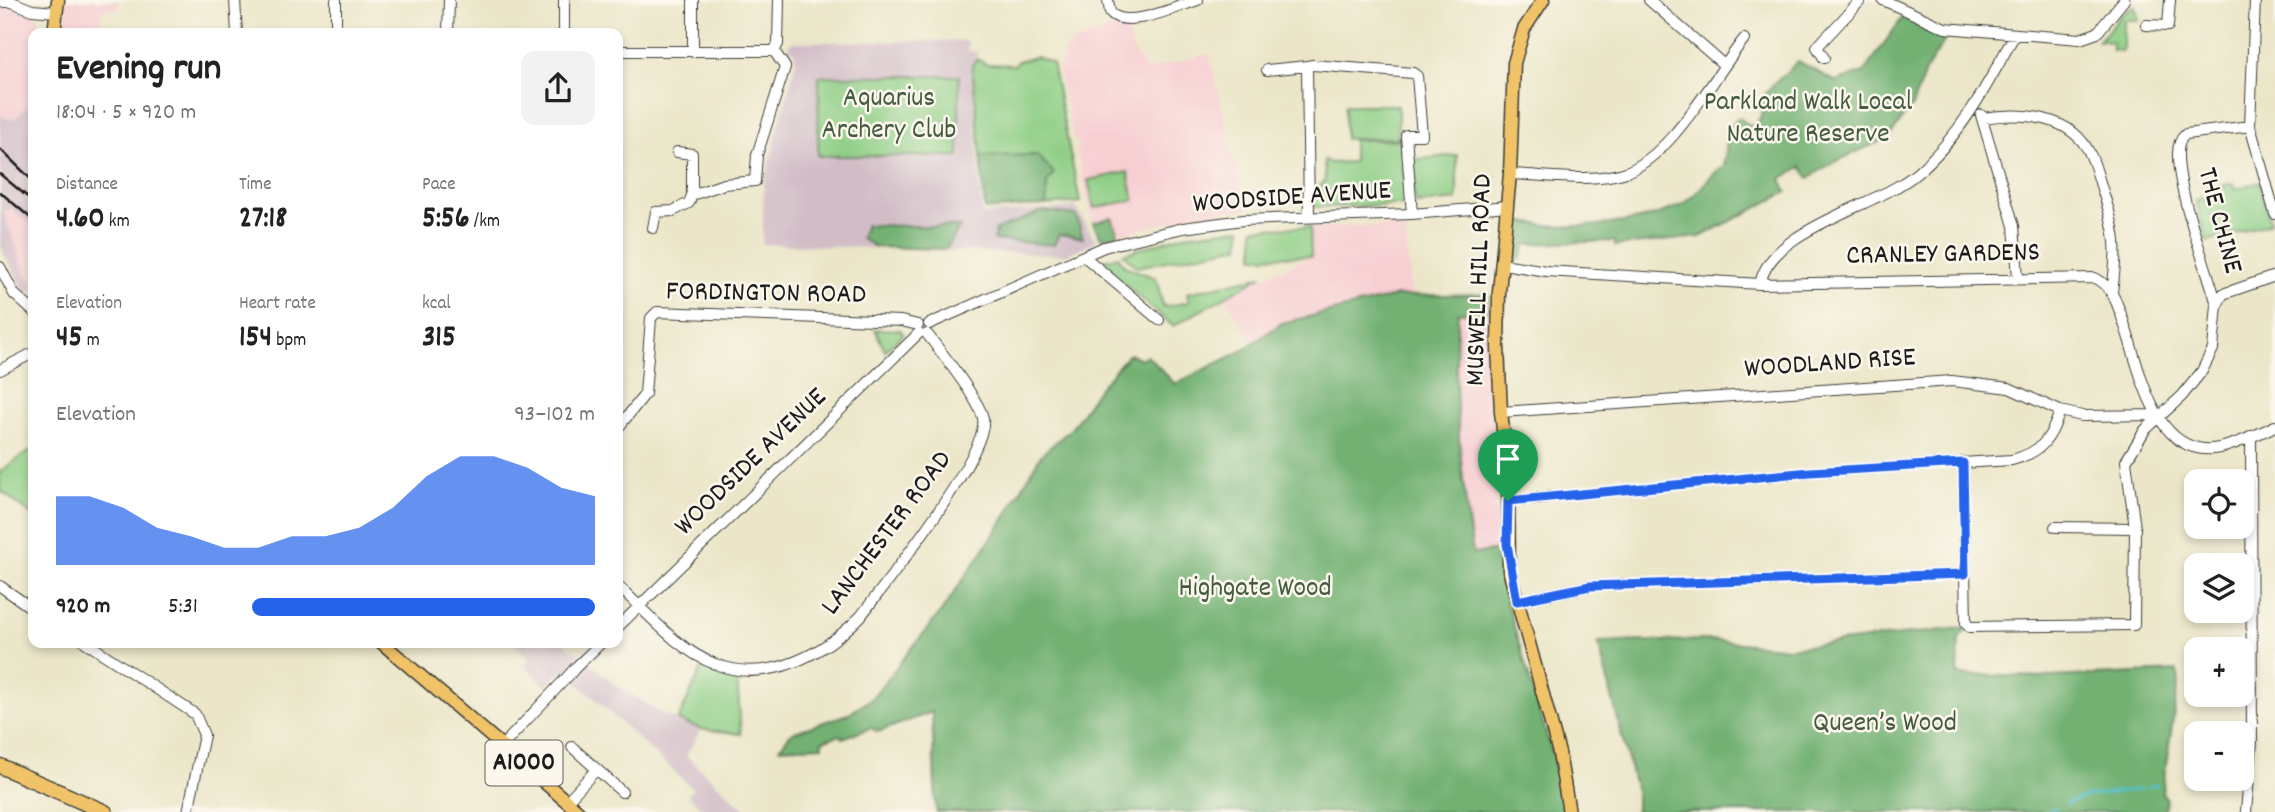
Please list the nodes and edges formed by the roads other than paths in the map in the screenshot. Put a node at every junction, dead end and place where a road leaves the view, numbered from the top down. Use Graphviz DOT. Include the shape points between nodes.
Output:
graph roads {
  1 [pos="235,0"];
  2 [pos="336,0"];
  3 [pos="449,0"];
  4 [pos="564,0"];
  5 [pos="693,0"];
  6 [pos="779,0"];
  7 [pos="1108,0"];
  8 [pos="1198,0"];
  9 [pos="1543,0"];
  10 [pos="1649,0"];
  11 [pos="1861,0"];
  12 [pos="1883,0"];
  13 [pos="2124,0"];
  14 [pos="2170,0"];
  15 [pos="2255,0"];
  16 [pos="0,2"];
  17 [pos="57,6"];
  18 [pos="2146,25"];
  19 [pos="55,28"];
  20 [pos="237,28"];
  21 [pos="336,28"];
  22 [pos="448,28"];
  23 [pos="564,28"];
  24 [pos="2015,34"];
  25 [pos="1744,39"];
  26 [pos="623,51"];
  27 [pos="774,51"];
  28 [pos="693,52"];
  29 [pos="1824,58"];
  30 [pos="1724,65"];
  31 [pos="1307,66"];
  32 [pos="1267,70"];
  33 [pos="1978,104"];
  34 [pos="1982,118"];
  35 [pos="2250,126"];
  36 [pos="677,152"];
  37 [pos="1510,174"];
  38 [pos="692,195"];
  39 [pos="1508,206"];
  40 [pos="1412,214"];
  41 [pos="2275,214"];
  42 [pos="1309,216"];
  43 [pos="653,228"];
  44 [pos="1085,257"];
  45 [pos="1503,264"];
  46 [pos="0,267"];
  47 [pos="2275,276"];
  48 [pos="2018,277"];
  49 [pos="1760,284"];
  50 [pos="2112,292"];
  51 [pos="2218,302"];
  52 [pos="28,307"];
  53 [pos="1159,320"];
  54 [pos="923,329"];
  55 [pos="28,356"];
  56 [pos="0,370"];
  57 [pos="2060,411"];
  58 [pos="1501,412"];
  59 [pos="2157,415"];
  60 [pos="623,422"];
  61 [pos="2275,426"];
  62 [pos="2251,436"];
  63 [pos="1963,463"];
  64 [pos="1508,501"];
  65 [pos="2055,527"];
  66 [pos="2134,528"];
  67 [pos="1965,574"];
  68 [pos="0,586"];
  69 [pos="623,591"];
  70 [pos="1517,601"];
  71 [pos="28,606"];
  72 [pos="640,606"];
  73 [pos="623,622"];
  74 [pos="94,648"];
  75 [pos="388,648"];
  76 [pos="596,648"];
  77 [pos="503,745"];
  78 [pos="572,747"];
  79 [pos="0,766"];
  80 [pos="596,770"];
  81 [pos="622,792"];
  82 [pos="567,801"];
  83 [pos="105,812"];
  84 [pos="188,812"];
  85 [pos="579,812"];
  86 [pos="1569,812"];
  87 [pos="2246,812"];
  1 -- 20 [label="street"];
  2 -- 21 [label="street"];
  3 -- 22 [label="street"];
  4 -- 23 [label="street"];
  5 -- 28 [label="street"];
  6 -- 27 [label="street"];
  7 -- 8 [label="street" via="1115,18 1136,19"];
  9 -- 37 [label="main road, MUSWELL HILL ROAD" via="1524,29 1514,63"];
  10 -- 30 [label="street"];
  11 -- 29 [label="street" via="1817,47"];
  12 -- 24 [label="street" via="1934,26"];
  13 -- 24 [label="street" via="2089,37"];
  14 -- 18 [label="street" via="2168,26"];
  15 -- 35 [label="street"];
  16 -- 17 [label="street" via="32,10"];
  17 -- 19 [label="main road"];
  24 -- 33 [label="street"];
  25 -- 30 [label="street"];
  26 -- 28 [label="street"];
  27 -- 28 [label="street"];
  27 -- 38 [label="street" via="785,67 757,155 754,181 724,184"];
  30 -- 37 [label="street" via="1664,148 1640,166 1606,176"];
  31 -- 32 [label="street"];
  31 -- 40 [label="street" via="1337,65 1417,76 1422,135 1406,135"];
  31 -- 42 [label="street"];
  33 -- 34 [label="street"];
  33 -- 49 [label="street" via="1916,174 1795,240 1770,261"];
  34 -- 48 [label="street" via="2014,226"];
  34 -- 50 [label="street" via="2025,115 2056,122 2076,134 2091,154 2117,235"];
  35 -- 41 [label="street"];
  35 -- 51 [label="street, THE CHINE" via="2186,134 2178,151 2183,186"];
  36 -- 38 [label="street" via="692,154"];
  37 -- 39 [label="main road, MUSWELL HILL ROAD"];
  38 -- 43 [label="street" via="689,203 673,211 656,212"];
  39 -- 40 [label="street, WOODSIDE AVENUE"];
  39 -- 45 [label="main road, MUSWELL HILL ROAD"];
  40 -- 42 [label="street, WOODSIDE AVENUE"];
  42 -- 44 [label="street, WOODSIDE AVENUE" via="1183,228 1121,241"];
  44 -- 53 [label="street"];
  44 -- 54 [label="street, WOODSIDE AVENUE"];
  45 -- 49 [label="street, CRANLEY GARDENS" via="1546,271"];
  45 -- 58 [label="main road, MUSWELL HILL ROAD"];
  46 -- 52 [label="street" via="14,294"];
  47 -- 51 [label="street" via="2228,291"];
  48 -- 49 [label="street, CRANLEY GARDENS"];
  48 -- 50 [label="street, CRANLEY GARDENS" via="2082,276 2105,283"];
  50 -- 59 [label="street"];
  51 -- 59 [label="street, THE CHINE" via="2213,349 2194,384"];
  54 -- 60 [label="street, FORDINGTON ROAD" via="901,321 657,312 651,318 645,394"];
  54 -- 72 [label="street, WOODSIDE AVENUE"];
  54 -- 72 [label="street, LANCHESTER ROAD" via="972,396 983,418 983,432 971,462 875,598 845,632 813,655 782,666 749,670 714,664 676,640"];
  55 -- 56 [label="street"];
  57 -- 58 [label="street, WOODLAND RISE" via="2009,388 1952,381"];
  57 -- 59 [label="street, WOODLAND RISE" via="2082,416"];
  57 -- 63 [label="street" via="2052,435 2037,452 2012,460"];
  58 -- 64 [label="main road, MUSWELL HILL ROAD"];
  59 -- 62 [label="street" via="2174,438 2195,449 2220,448"];
  59 -- 66 [label="street, THE CHINE" via="2126,461"];
  61 -- 62 [label="street"];
  62 -- 87 [label="street" via="2252,742"];
  63 -- 64 [label="street" via="1810,472"];
  63 -- 67 [label="street"];
  64 -- 70 [label="main road, MUSWELL HILL ROAD" via="1508,557"];
  65 -- 66 [label="street"];
  66 -- 67 [label="street, THE CHINE" via="2134,625 2129,627 1973,628 1966,623"];
  67 -- 70 [label="street" via="1590,586"];
  68 -- 71 [label="street"];
  69 -- 72 [label="street"];
  70 -- 86 [label="main road, MUSWELL HILL ROAD" via="1559,753"];
  72 -- 73 [label="street, WOODSIDE AVENUE"];
  74 -- 84 [label="street" via="195,714 201,723 204,735"];
  75 -- 77 [label="main road, A1000"];
  76 -- 77 [label="street, bridge"];
  77 -- 82 [label="main road, A1000"];
  78 -- 80 [label="street"];
  79 -- 83 [label="highway"];
  80 -- 81 [label="street"];
  80 -- 82 [label="street"];
  82 -- 85 [label="main road, A1000"];
}
